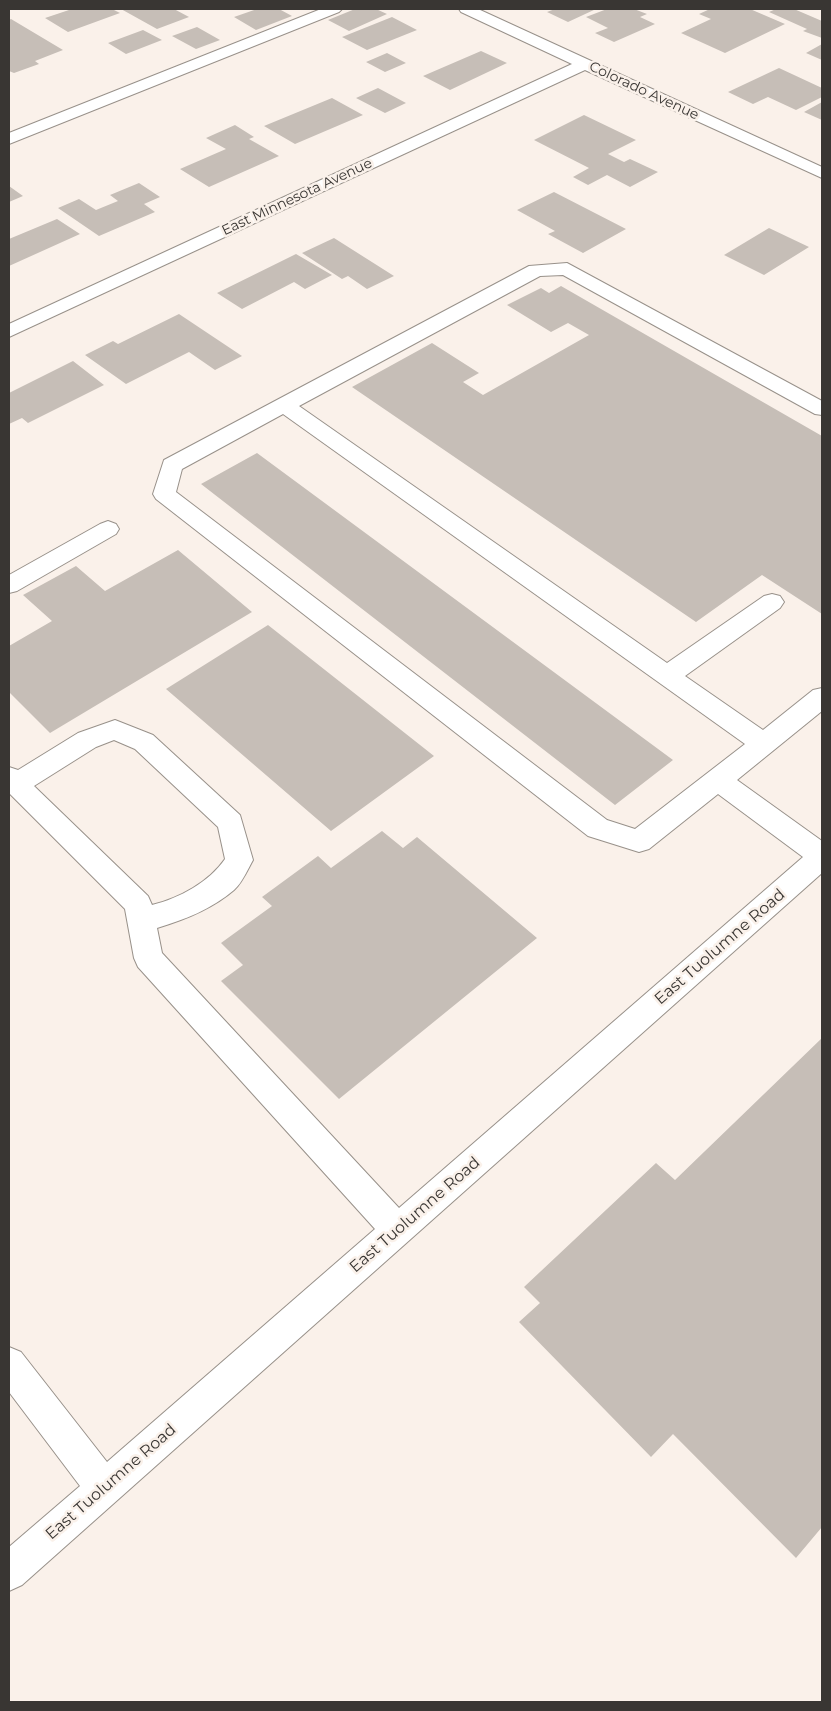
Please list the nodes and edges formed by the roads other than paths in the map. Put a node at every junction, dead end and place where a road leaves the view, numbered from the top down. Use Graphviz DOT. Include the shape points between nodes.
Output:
graph roads {
  1 [pos="334,9"];
  2 [pos="466,9"];
  3 [pos="585,64"];
  4 [pos="9,138"];
  5 [pos="822,173"];
  6 [pos="9,331"];
  7 [pos="284,405"];
  8 [pos="822,409"];
  9 [pos="108,529"];
  10 [pos="9,585"];
  11 [pos="772,602"];
  12 [pos="667,676"];
  13 [pos="822,697"];
  14 [pos="763,744"];
  15 [pos="718,780"];
  16 [pos="12,781"];
  17 [pos="822,857"];
  18 [pos="141,920"];
  19 [pos="398,1230"];
  20 [pos="9,1364"];
  21 [pos="104,1488"];
  22 [pos="9,1572"];
  1 -- 4 [label="street"];
  2 -- 3 [label="street, Colorado Avenue"];
  3 -- 5 [label="street, Colorado Avenue"];
  3 -- 6 [label="street, East Minnesota Avenue"];
  7 -- 8 [label="street" via="536,270 567,269"];
  7 -- 12 [label="street"];
  7 -- 15 [label="street" via="172,465 164,494 598,828 639,842"];
  9 -- 10 [label="street"];
  11 -- 12 [label="street"];
  12 -- 14 [label="street"];
  13 -- 14 [label="street"];
  14 -- 15 [label="street"];
  15 -- 17 [label="street"];
  16 -- 18 [label="street" via="138,904"];
  16 -- 18 [label="street" via="87,740 115,730 144,742 230,822 240,860 225,881 179,910"];
  17 -- 19 [label="street, East Tuolumne Road"];
  18 -- 19 [label="street" via="148,958"];
  19 -- 21 [label="street, East Tuolumne Road"];
  20 -- 21 [label="street"];
  21 -- 22 [label="street, East Tuolumne Road"];
}
